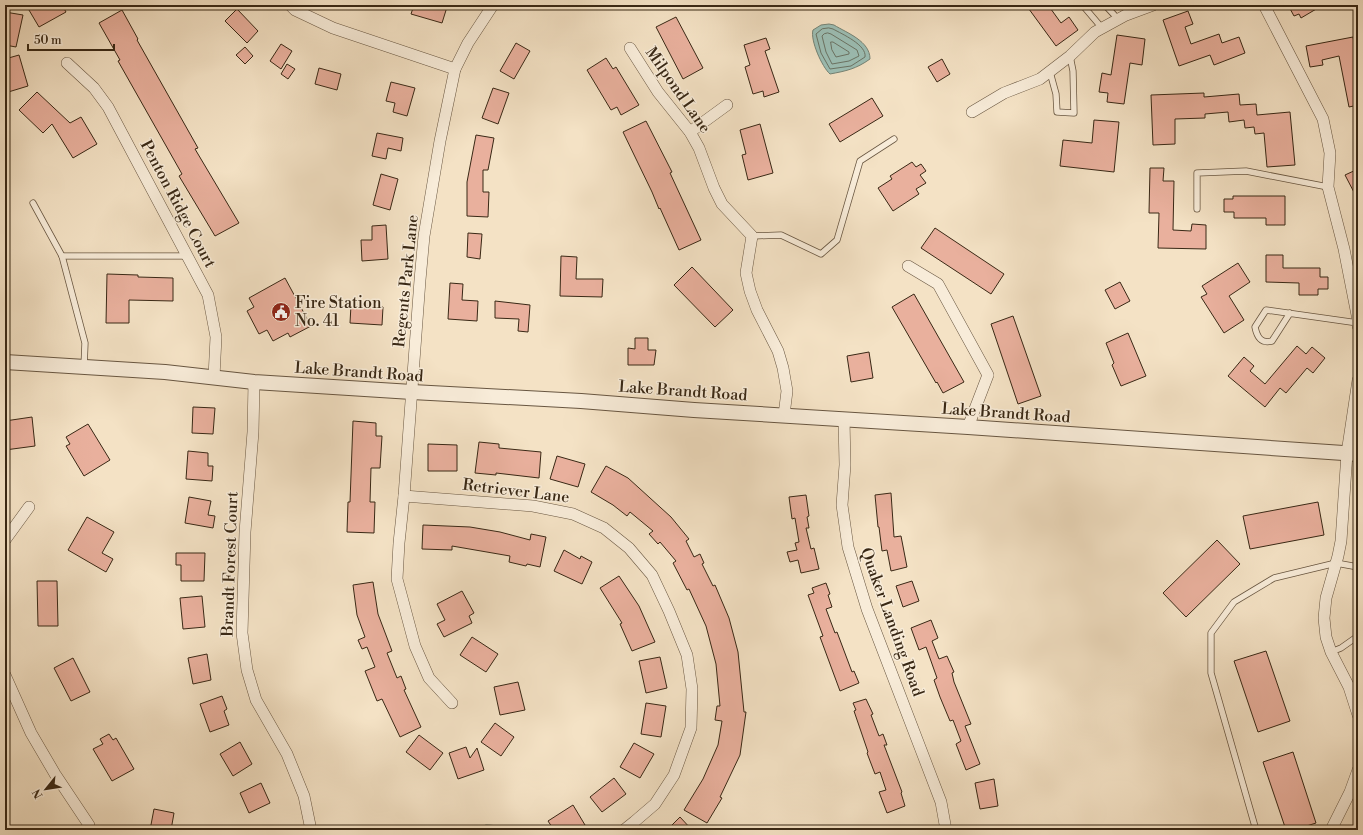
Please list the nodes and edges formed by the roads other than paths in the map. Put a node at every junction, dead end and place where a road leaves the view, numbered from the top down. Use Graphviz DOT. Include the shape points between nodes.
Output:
graph roads {
  1 [pos="290,5"];
  2 [pos="493,5"];
  3 [pos="1085,5"];
  4 [pos="1105,5"];
  5 [pos="1153,5"];
  6 [pos="1264,5"];
  7 [pos="1118,20"];
  8 [pos="1102,28"];
  9 [pos="630,48"];
  10 [pos="1070,56"];
  11 [pos="67,63"];
  12 [pos="455,69"];
  13 [pos="1050,72"];
  14 [pos="727,105"];
  15 [pos="972,112"];
  16 [pos="690,132"];
  17 [pos="894,139"];
  18 [pos="1328,187"];
  19 [pos="33,203"];
  20 [pos="1197,209"];
  21 [pos="752,236"];
  22 [pos="62,256"];
  23 [pos="188,256"];
  24 [pos="908,266"];
  25 [pos="1290,313"];
  26 [pos="1358,323"];
  27 [pos="1358,326"];
  28 [pos="5,362"];
  29 [pos="84,367"];
  30 [pos="214,377"];
  31 [pos="1358,380"];
  32 [pos="254,382"];
  33 [pos="412,392"];
  34 [pos="784,414"];
  35 [pos="844,419"];
  36 [pos="968,427"];
  37 [pos="1352,453"];
  38 [pos="404,496"];
  39 [pos="29,506"];
  40 [pos="5,540"];
  41 [pos="1336,563"];
  42 [pos="1358,568"];
  43 [pos="1358,636"];
  44 [pos="1331,652"];
  45 [pos="5,675"];
  46 [pos="452,703"];
  47 [pos="1358,715"];
  48 [pos="1358,772"];
  49 [pos="89,825"];
  50 [pos="311,830"];
  51 [pos="624,830"];
  52 [pos="946,830"];
  53 [pos="1256,830"];
  54 [pos="1331,830"];
  1 -- 12 [label="street" via="333,28"];
  2 -- 12 [label="street, Regents Park Lane" via="468,43"];
  3 -- 8 [label="lane"];
  4 -- 7 [label="lane"];
  5 -- 7 [label="street"];
  6 -- 18 [label="street" via="1323,119 1330,153"];
  7 -- 8 [label="street"];
  8 -- 10 [label="street"];
  9 -- 16 [label="street, Milpond Lane" via="658,92"];
  10 -- 13 [label="street"];
  10 -- 13 [label="lane" via="1074,113 1057,112 1056,94"];
  11 -- 23 [label="street, Penton Ridge Court" via="94,88 108,107"];
  12 -- 33 [label="street, Regents Park Lane" via="424,236"];
  13 -- 15 [label="street" via="1040,79 1004,93"];
  14 -- 16 [label="street"];
  16 -- 21 [label="street, Milpond Lane" via="722,204"];
  17 -- 21 [label="lane" via="860,161 837,240 821,254 781,235"];
  18 -- 20 [label="lane" via="1246,171 1197,174"];
  18 -- 26 [label="street" via="1344,249"];
  19 -- 22 [label="lane"];
  21 -- 34 [label="street" via="746,273 757,310 778,351 783,368 787,390"];
  22 -- 23 [label="lane"];
  22 -- 29 [label="lane" via="85,343"];
  23 -- 30 [label="street, Penton Ridge Court" via="208,295 216,337"];
  24 -- 36 [label="street" via="938,284 988,375"];
  25 -- 25 [label="lane" via="1266,310 1255,327 1257,336 1267,343 1272,341"];
  25 -- 26 [label="lane"];
  26 -- 27 [label="street"];
  28 -- 29 [label="street, Lake Brandt Road"];
  29 -- 30 [label="street, Lake Brandt Road"];
  30 -- 32 [label="street, Lake Brandt Road"];
  31 -- 37 [label="street"];
  32 -- 33 [label="street, Lake Brandt Road"];
  32 -- 50 [label="street, Brandt Forest Court" via="242,634 247,670 256,700 287,754 304,796"];
  33 -- 34 [label="street, Lake Brandt Road"];
  33 -- 38 [label="street, Regents Park Lane"];
  34 -- 35 [label="street, Lake Brandt Road"];
  35 -- 36 [label="street, Lake Brandt Road"];
  35 -- 52 [label="street, Quaker Landing Road" via="842,505 848,547 868,609 941,802"];
  36 -- 37 [label="street, Lake Brandt Road"];
  37 -- 41 [label="street"];
  38 -- 46 [label="street, Regents Park Lane" via="398,579 414,646 429,678"];
  38 -- 51 [label="street, Retriever Lane" via="533,506 573,514 604,528 629,548 652,575 670,611 687,655 692,689 691,728 674,775 654,804"];
  39 -- 40 [label="street"];
  41 -- 42 [label="lane"];
  41 -- 44 [label="street" via="1326,598 1324,618"];
  41 -- 53 [label="lane" via="1274,578 1234,602 1211,633 1211,673"];
  43 -- 44 [label="lane"];
  44 -- 47 [label="street" via="1349,687"];
  45 -- 49 [label="street" via="31,734"];
  48 -- 54 [label="street"];
}
